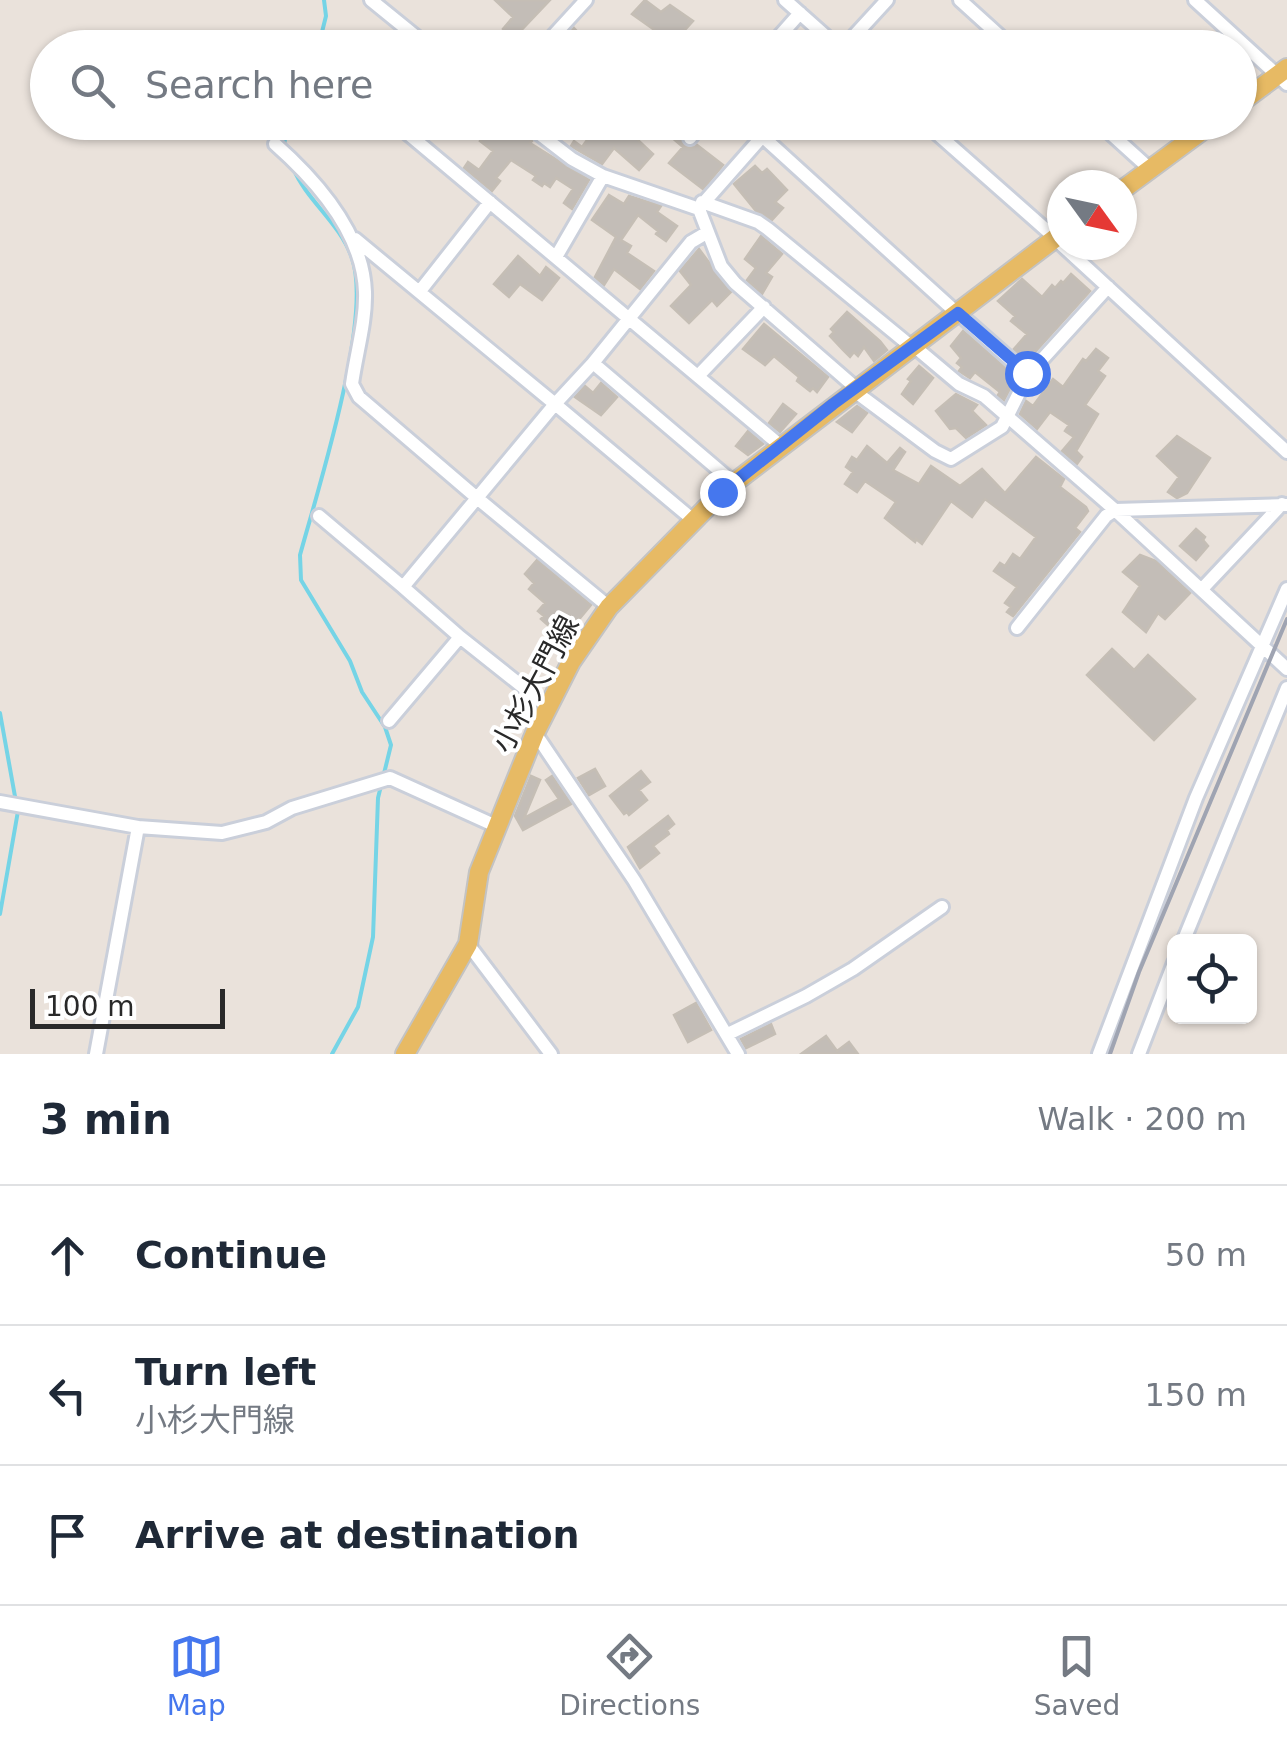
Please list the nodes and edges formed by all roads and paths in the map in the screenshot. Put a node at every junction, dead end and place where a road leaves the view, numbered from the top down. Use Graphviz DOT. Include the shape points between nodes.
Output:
graph roads {
  1 [pos="371,0"];
  2 [pos="586,0"];
  3 [pos="786,0"];
  4 [pos="887,0"];
  5 [pos="960,0"];
  6 [pos="1194,0"];
  7 [pos="800,13"];
  8 [pos="408,30"];
  9 [pos="558,30"];
  10 [pos="785,30"];
  11 [pos="820,30"];
  12 [pos="858,30"];
  13 [pos="993,30"];
  14 [pos="1230,30"];
  15 [pos="1257,53"];
  16 [pos="1284,76"];
  17 [pos="1257,93"];
  18 [pos="416,140"];
  19 [pos="547,140"];
  20 [pos="759,140"];
  21 [pos="766,140"];
  22 [pos="945,140"];
  23 [pos="1118,140"];
  24 [pos="1190,140"];
  25 [pos="276,144"];
  26 [pos="1150,170"];
  27 [pos="603,176"];
  28 [pos="1137,179"];
  29 [pos="490,202"];
  30 [pos="701,206"];
  31 [pos="1047,229"];
  32 [pos="708,232"];
  33 [pos="353,238"];
  34 [pos="1047,249"];
  35 [pos="556,257"];
  36 [pos="1080,260"];
  37 [pos="1108,287"];
  38 [pos="420,291"];
  39 [pos="764,308"];
  40 [pos="958,314"];
  41 [pos="630,318"];
  42 [pos="914,348"];
  43 [pos="593,363"];
  44 [pos="1028,375"];
  45 [pos="698,376"];
  46 [pos="854,389"];
  47 [pos="555,404"];
  48 [pos="1008,418"];
  49 [pos="781,446"];
  50 [pos="1287,452"];
  51 [pos="734,483"];
  52 [pos="477,498"];
  53 [pos="1285,502"];
  54 [pos="1115,510"];
  55 [pos="319,516"];
  56 [pos="692,519"];
  57 [pos="403,587"];
  58 [pos="1202,589"];
  59 [pos="1287,589"];
  60 [pos="609,607"];
  61 [pos="1017,628"];
  62 [pos="460,637"];
  63 [pos="1262,646"];
  64 [pos="1287,669"];
  65 [pos="1287,688"];
  66 [pos="548,707"];
  67 [pos="390,721"];
  68 [pos="535,733"];
  69 [pos="0,802"];
  70 [pos="496,826"];
  71 [pos="138,827"];
  72 [pos="942,906"];
  73 [pos="1186,934"];
  74 [pos="468,944"];
  75 [pos="1167,981"];
  76 [pos="728,1034"];
  77 [pos="96,1054"];
  78 [pos="405,1054"];
  79 [pos="551,1054"];
  80 [pos="738,1054"];
  81 [pos="1099,1054"];
  82 [pos="1138,1054"];
  1 -- 8 [label="street"];
  2 -- 9 [label="street"];
  3 -- 7 [label="street"];
  4 -- 12 [label="street"];
  5 -- 13 [label="street"];
  6 -- 14 [label="street"];
  7 -- 10 [label="street"];
  7 -- 11 [label="street"];
  15 -- 16 [label="street"];
  16 -- 17 [label="main road"];
  18 -- 29 [label="street"];
  19 -- 27 [label="street"];
  20 -- 30 [label="street"];
  21 -- 40 [label="street"];
  22 -- 31 [label="street"];
  23 -- 26 [label="street"];
  24 -- 26 [label="main road"];
  25 -- 33 [label="street"];
  26 -- 28 [label="main road"];
  27 -- 30 [label="street"];
  27 -- 35 [label="street"];
  29 -- 35 [label="street"];
  29 -- 38 [label="street"];
  30 -- 32 [label="street"];
  30 -- 42 [label="street" via="758,222"];
  32 -- 39 [label="street" via="721,266"];
  32 -- 41 [label="street" via="691,242"];
  33 -- 38 [label="street"];
  33 -- 52 [label="street" via="365,294 352,384"];
  34 -- 40 [label="main road, 小杉大門線"];
  35 -- 41 [label="street"];
  36 -- 37 [label="street"];
  37 -- 44 [label="street"];
  37 -- 50 [label="street"];
  38 -- 47 [label="street"];
  39 -- 45 [label="street"];
  39 -- 46 [label="street"];
  40 -- 42 [label="main road, 小杉大門線"];
  40 -- 44 [label="street"];
  41 -- 43 [label="street"];
  41 -- 45 [label="street"];
  42 -- 46 [label="main road, 小杉大門線"];
  42 -- 48 [label="street"];
  43 -- 47 [label="street"];
  43 -- 51 [label="street"];
  44 -- 48 [label="street"];
  45 -- 49 [label="street"];
  46 -- 48 [label="street" via="951,459"];
  46 -- 49 [label="main road, 小杉大門線"];
  47 -- 52 [label="street"];
  47 -- 56 [label="street"];
  48 -- 54 [label="street"];
  49 -- 51 [label="main road, 小杉大門線"];
  51 -- 56 [label="main road, 小杉大門線"];
  52 -- 57 [label="street"];
  52 -- 60 [label="street"];
  53 -- 54 [label="street"];
  53 -- 58 [label="street"];
  54 -- 58 [label="street"];
  54 -- 61 [label="street"];
  55 -- 57 [label="street"];
  56 -- 60 [label="main road, 小杉大門線"];
  57 -- 62 [label="street"];
  58 -- 63 [label="street"];
  59 -- 63 [label="street"];
  60 -- 66 [label="main road, 小杉大門線"];
  62 -- 66 [label="street"];
  62 -- 67 [label="street"];
  63 -- 64 [label="street"];
  63 -- 81 [label="street"];
  65 -- 73 [label="street"];
  66 -- 68 [label="main road, 小杉大門線"];
  68 -- 70 [label="main road, 小杉大門線"];
  68 -- 76 [label="street"];
  69 -- 71 [label="street"];
  70 -- 71 [label="street" via="390,778 222,833"];
  70 -- 74 [label="main road, 小杉大門線" via="479,872"];
  71 -- 77 [label="street"];
  72 -- 76 [label="street" via="853,969"];
  74 -- 78 [label="main road, 小杉大門線"];
  74 -- 79 [label="street"];
  75 -- 82 [label="street"];
  76 -- 80 [label="street"];
}
